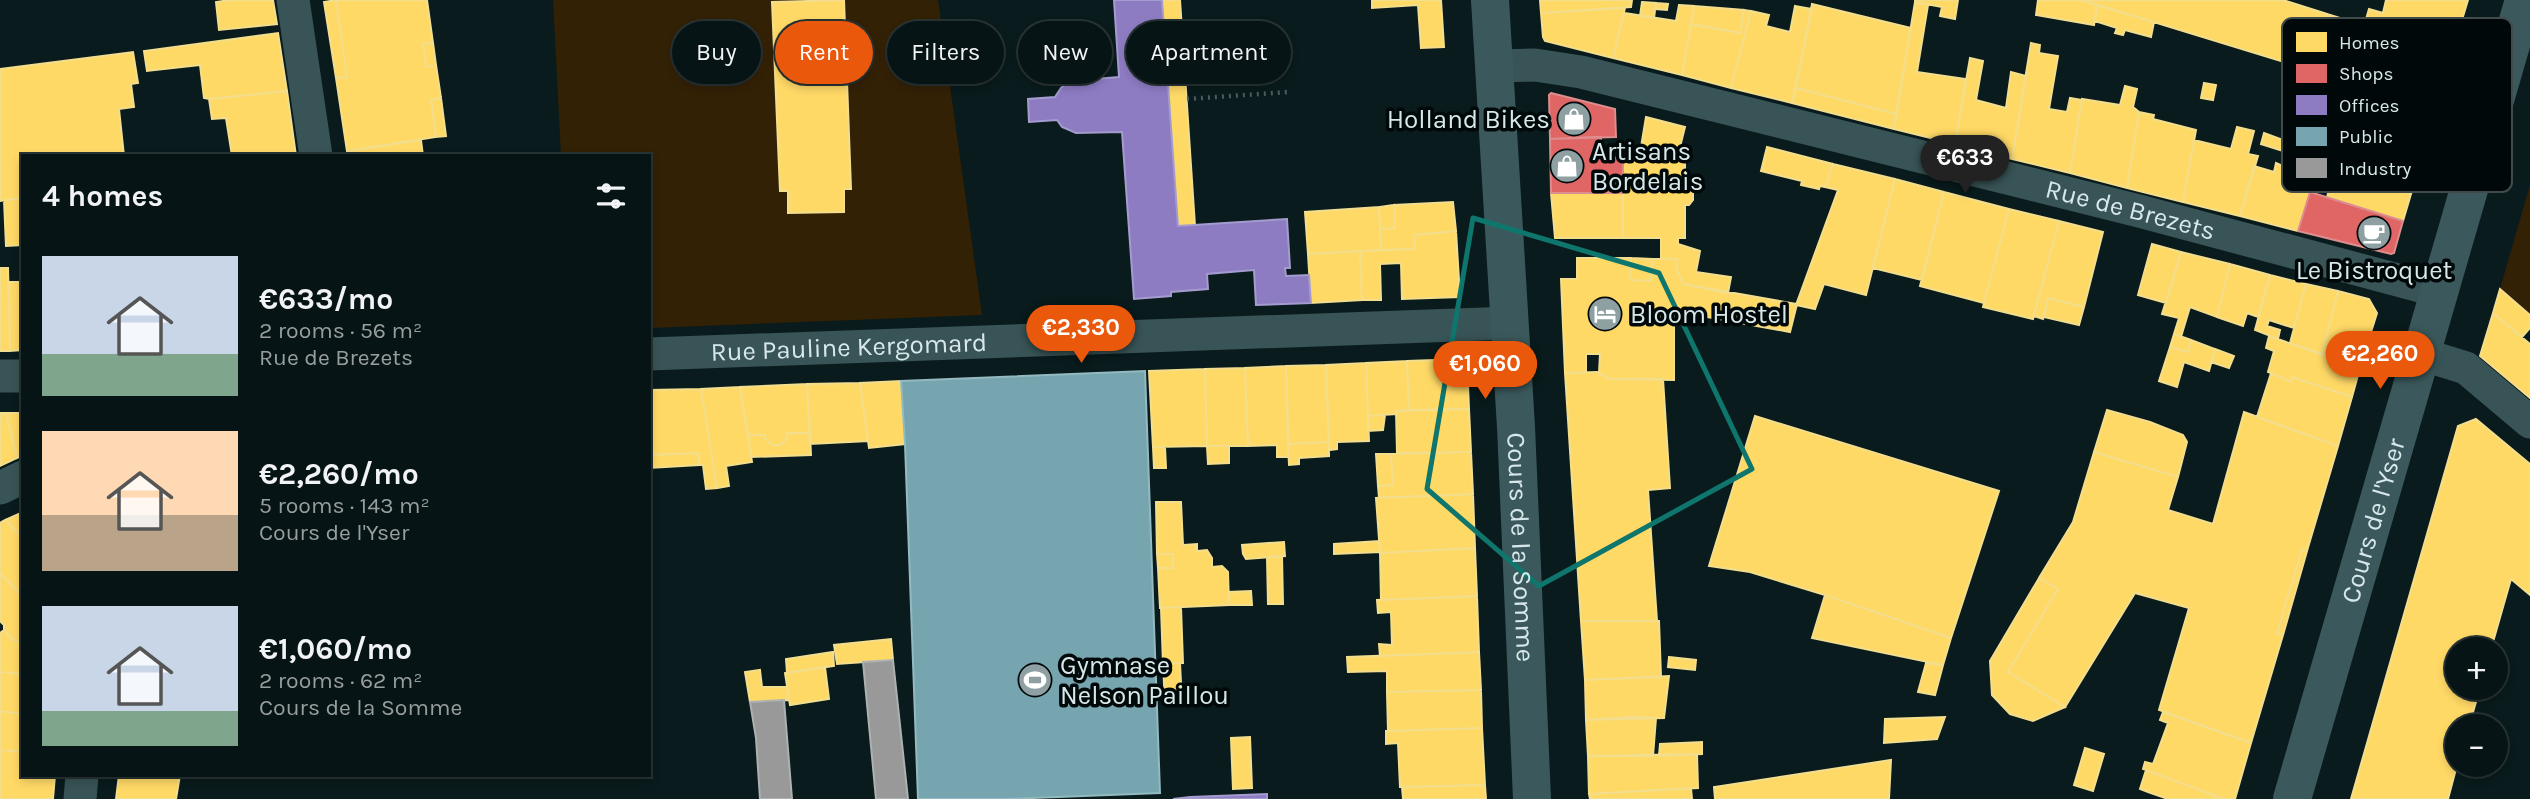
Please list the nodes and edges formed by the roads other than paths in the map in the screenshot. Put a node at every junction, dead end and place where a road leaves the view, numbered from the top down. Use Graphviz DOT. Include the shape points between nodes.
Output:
graph roads {
  1 [pos="293,0"];
  2 [pos="1490,0"];
  3 [pos="2524,0"];
  4 [pos="2512,41"];
  5 [pos="1494,66"];
  6 [pos="316,154"];
  7 [pos="2468,192"];
  8 [pos="2439,291"];
  9 [pos="1511,323"];
  10 [pos="651,354"];
  11 [pos="2421,354"];
  12 [pos="0,376"];
  13 [pos="21,376"];
  14 [pos="2530,422"];
  15 [pos="21,478"];
  16 [pos="0,488"];
  17 [pos="82,777"];
  18 [pos="80,799"];
  19 [pos="1532,799"];
  20 [pos="2292,799"];
  1 -- 6 [label="street"];
  2 -- 5 [label="street, Cours de la Somme"];
  3 -- 4 [label="street, Cours de l'Yser"];
  5 -- 8 [label="street, Rue de Brezets" via="1535,65 1581,72"];
  5 -- 9 [label="street, Cours de la Somme"];
  7 -- 8 [label="street, Cours de l'Yser"];
  8 -- 11 [label="street, Cours de l'Yser"];
  9 -- 10 [label="street, Rue Pauline Kergomard"];
  9 -- 19 [label="street, Cours de la Somme"];
  11 -- 14 [label="street" via="2466,368"];
  11 -- 20 [label="street, Cours de l'Yser"];
  12 -- 13 [label="street"];
  15 -- 16 [label="street"];
  17 -- 18 [label="street"];
}
